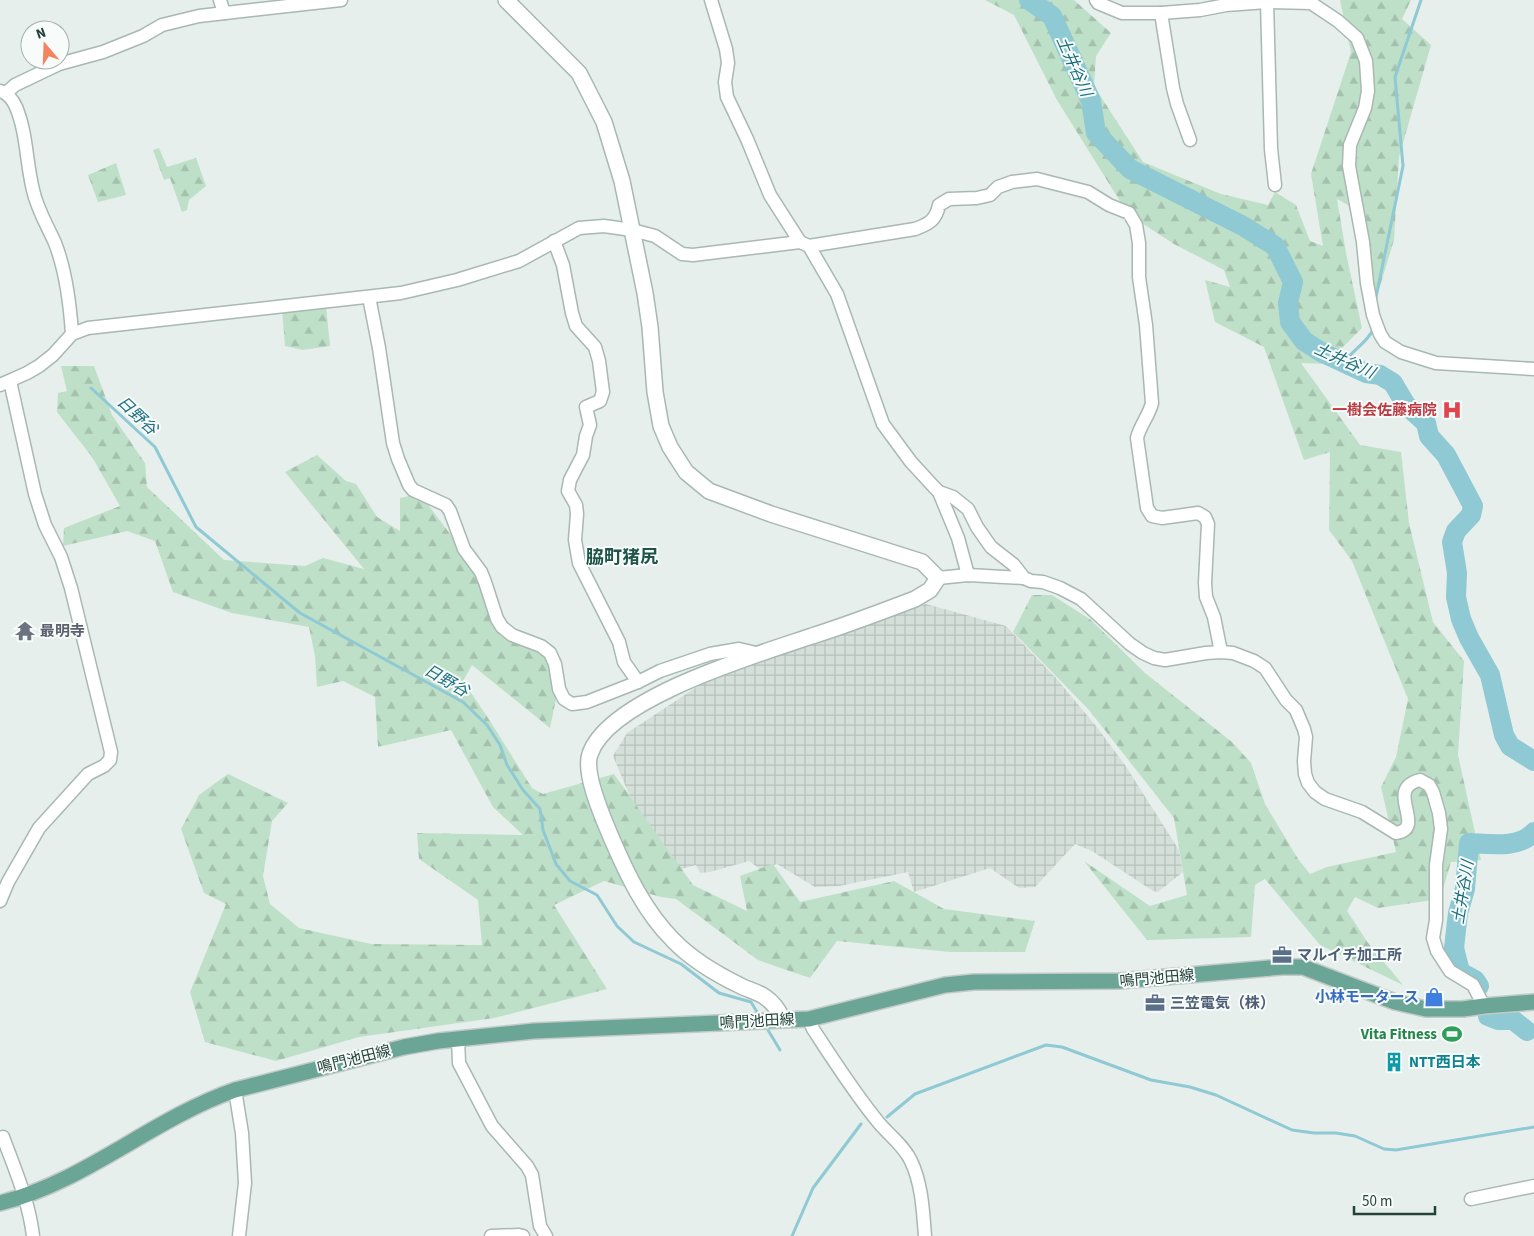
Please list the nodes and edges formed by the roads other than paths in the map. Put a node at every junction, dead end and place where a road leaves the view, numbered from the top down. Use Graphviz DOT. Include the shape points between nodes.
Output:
graph roads {
  1 [pos="220,0"];
  2 [pos="341,0"];
  3 [pos="506,0"];
  4 [pos="711,0"];
  5 [pos="1096,0"];
  6 [pos="1267,2"];
  7 [pos="224,13"];
  8 [pos="1161,13"];
  9 [pos="3,92"];
  10 [pos="1190,140"];
  11 [pos="1275,185"];
  12 [pos="632,230"];
  13 [pos="554,241"];
  14 [pos="805,244"];
  15 [pos="369,297"];
  16 [pos="72,334"];
  17 [pos="1534,369"];
  18 [pos="5,383"];
  19 [pos="939,492"];
  20 [pos="968,575"];
  21 [pos="938,578"];
  22 [pos="1024,578"];
  23 [pos="1221,652"];
  24 [pos="756,653"];
  25 [pos="638,682"];
  26 [pos="0,901"];
  27 [pos="1534,1002"];
  28 [pos="1484,1006"];
  29 [pos="809,1019"];
  30 [pos="783,1020"];
  31 [pos="458,1039"];
  32 [pos="235,1090"];
  33 [pos="3,1137"];
  34 [pos="1534,1186"];
  35 [pos="25,1196"];
  36 [pos="1471,1199"];
  37 [pos="0,1204"];
  38 [pos="32,1236"];
  39 [pos="239,1236"];
  40 [pos="491,1236"];
  41 [pos="523,1236"];
  42 [pos="546,1236"];
  43 [pos="925,1236"];
  1 -- 7 [label="street"];
  2 -- 7 [label="street"];
  3 -- 12 [label="street" via="579,73 587,87 604,122 622,181"];
  4 -- 14 [label="street" via="726,49 727,97 770,195"];
  5 -- 8 [label="street" via="1122,13"];
  6 -- 8 [label="street"];
  6 -- 11 [label="street"];
  6 -- 17 [label="street" via="1311,3 1326,11 1357,38 1366,61 1368,91 1365,108 1350,145 1349,166 1373,315 1385,342 1401,352 1436,363"];
  7 -- 9 [label="street" via="162,24 103,52 59,64"];
  8 -- 10 [label="street" via="1173,88"];
  9 -- 16 [label="street" via="16,106 39,212 60,258"];
  12 -- 13 [label="street" via="604,226 579,228"];
  12 -- 14 [label="street" via="655,236 682,254 693,256"];
  12 -- 21 [label="street" via="650,327 661,426 670,448 686,472 709,491 922,562"];
  13 -- 15 [label="street" via="519,260 458,280"];
  13 -- 25 [label="street" via="563,265 576,326 595,347 603,392 600,401 586,407 590,425 583,455 568,491 576,505 575,540 579,562 618,642 624,662"];
  14 -- 19 [label="street" via="837,294 883,424 911,462"];
  14 -- 23 [label="street" via="915,229 930,224 937,216 939,205 949,199 977,198 1012,182 1037,179 1088,192 1129,213 1140,243 1139,277 1152,403 1137,438 1147,508 1152,516 1162,518 1198,513 1205,517 1208,524 1206,598 1214,617"];
  15 -- 16 [label="street" via="88,328"];
  15 -- 25 [label="street" via="393,443 408,485 438,500 450,511 459,539 485,582 502,627 550,653 556,664 559,689 564,699 572,704 587,702"];
  16 -- 18 [label="street" via="39,366"];
  18 -- 26 [label="street" via="34,494 71,588 111,752 110,760 88,774 39,828"];
  19 -- 20 [label="street" via="958,538"];
  19 -- 22 [label="street" via="953,497 968,509 991,548 1014,564"];
  20 -- 21 [label="street"];
  20 -- 22 [label="street"];
  21 -- 24 [label="street" via="930,590 916,600"];
  22 -- 23 [label="street" via="1060,588 1081,599 1130,644 1154,658 1165,660"];
  23 -- 28 [label="street" via="1233,653 1265,668 1296,710 1306,737 1305,774 1315,792 1325,799 1362,812 1396,833 1408,825 1403,797 1406,788 1420,780 1430,785 1442,829 1436,865 1433,938 1450,971 1473,985"];
  24 -- 25 [label="street" via="739,649 710,654"];
  24 -- 30 [label="street" via="664,692 608,727 590,755 590,778 623,864 651,915 690,957 764,996 778,1009"];
  27 -- 28 [label="main road, 鳴門池田線"];
  28 -- 29 [label="main road, 鳴門池田線" via="1426,1009 1395,1002 1303,967 1282,967 1119,981 945,985"];
  29 -- 30 [label="main road, 鳴門池田線"];
  29 -- 43 [label="street" via="859,1096 911,1161 921,1194"];
  30 -- 31 [label="main road, 鳴門池田線" via="534,1031"];
  31 -- 32 [label="main road, 鳴門池田線" via="404,1047"];
  31 -- 42 [label="street" via="460,1063 492,1126 532,1175 540,1226"];
  32 -- 35 [label="main road, 鳴門池田線" via="182,1112 60,1181"];
  32 -- 39 [label="street" via="242,1133 244,1183"];
  33 -- 35 [label="street"];
  34 -- 36 [label="street"];
  35 -- 37 [label="main road, 鳴門池田線"];
  35 -- 38 [label="street"];
  40 -- 41 [label="street"];
}
